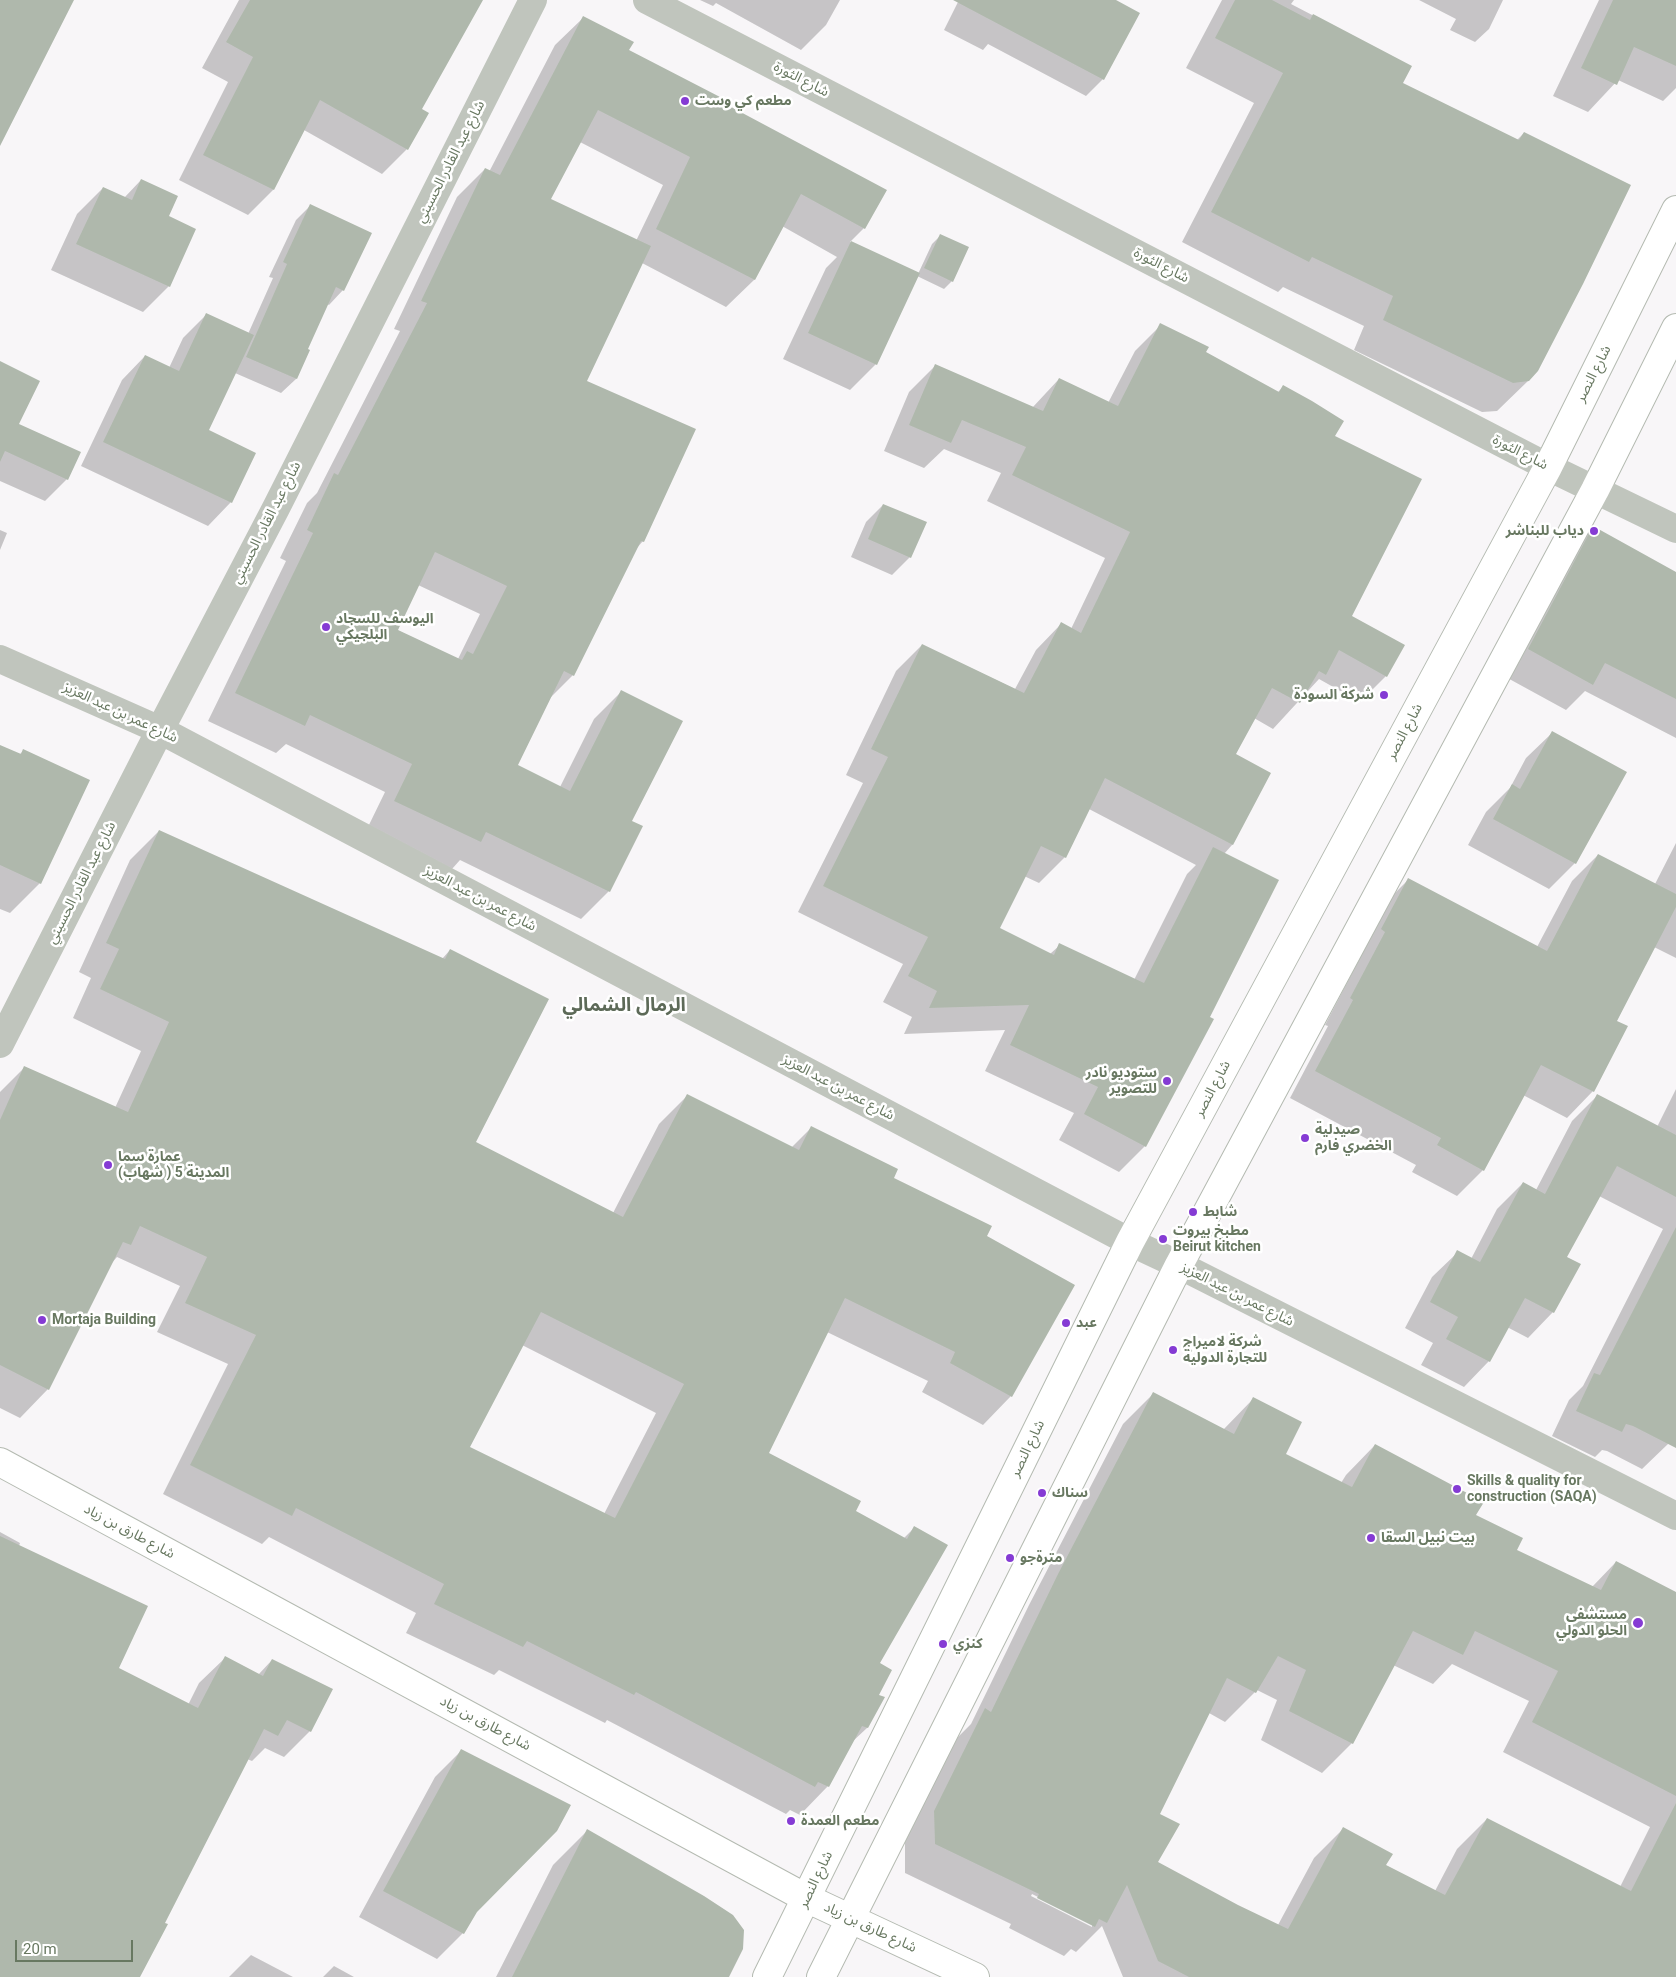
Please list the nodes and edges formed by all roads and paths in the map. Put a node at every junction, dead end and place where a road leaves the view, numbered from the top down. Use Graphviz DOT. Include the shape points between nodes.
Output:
graph roads {
  1 [pos="533,0"];
  2 [pos="647,0"];
  3 [pos="1676,210"];
  4 [pos="1676,328"];
  5 [pos="1548,467"];
  6 [pos="1595,490"];
  7 [pos="1676,529"];
  8 [pos="0,659"];
  9 [pos="160,730"];
  10 [pos="0,1044"];
  11 [pos="1130,1242"];
  12 [pos="1179,1265"];
  13 [pos="0,1462"];
  14 [pos="1676,1516"];
  15 [pos="806,1898"];
  16 [pos="851,1919"];
  17 [pos="767,1977"];
  18 [pos="821,1977"];
  19 [pos="975,1977"];
  1 -- 9 [label="street, شارع عبد القادر الحسيني"];
  2 -- 5 [label="street, شارع الثورة"];
  3 -- 5 [label="main road, شارع النصر"];
  4 -- 6 [label="main road"];
  5 -- 6 [label="street, شارع الثورة"];
  5 -- 11 [label="main road, شارع النصر"];
  6 -- 7 [label="street, شارع الثورة"];
  6 -- 12 [label="main road"];
  8 -- 9 [label="street, شارع عمر بن عبد العزيز"];
  9 -- 10 [label="street, شارع عبد القادر الحسيني"];
  9 -- 11 [label="street, شارع عمر بن عبد العزيز"];
  11 -- 12 [label="street, شارع عمر بن عبد العزيز"];
  11 -- 15 [label="main road, شارع النصر"];
  12 -- 14 [label="street, شارع عمر بن عبد العزيز"];
  12 -- 16 [label="main road"];
  13 -- 15 [label="main road, شارع طارق بن زياد"];
  15 -- 16 [label="main road, شارع طارق بن زياد"];
  15 -- 17 [label="main road, شارع النصر"];
  16 -- 18 [label="main road"];
  16 -- 19 [label="main road, شارع طارق بن زياد"];
}
